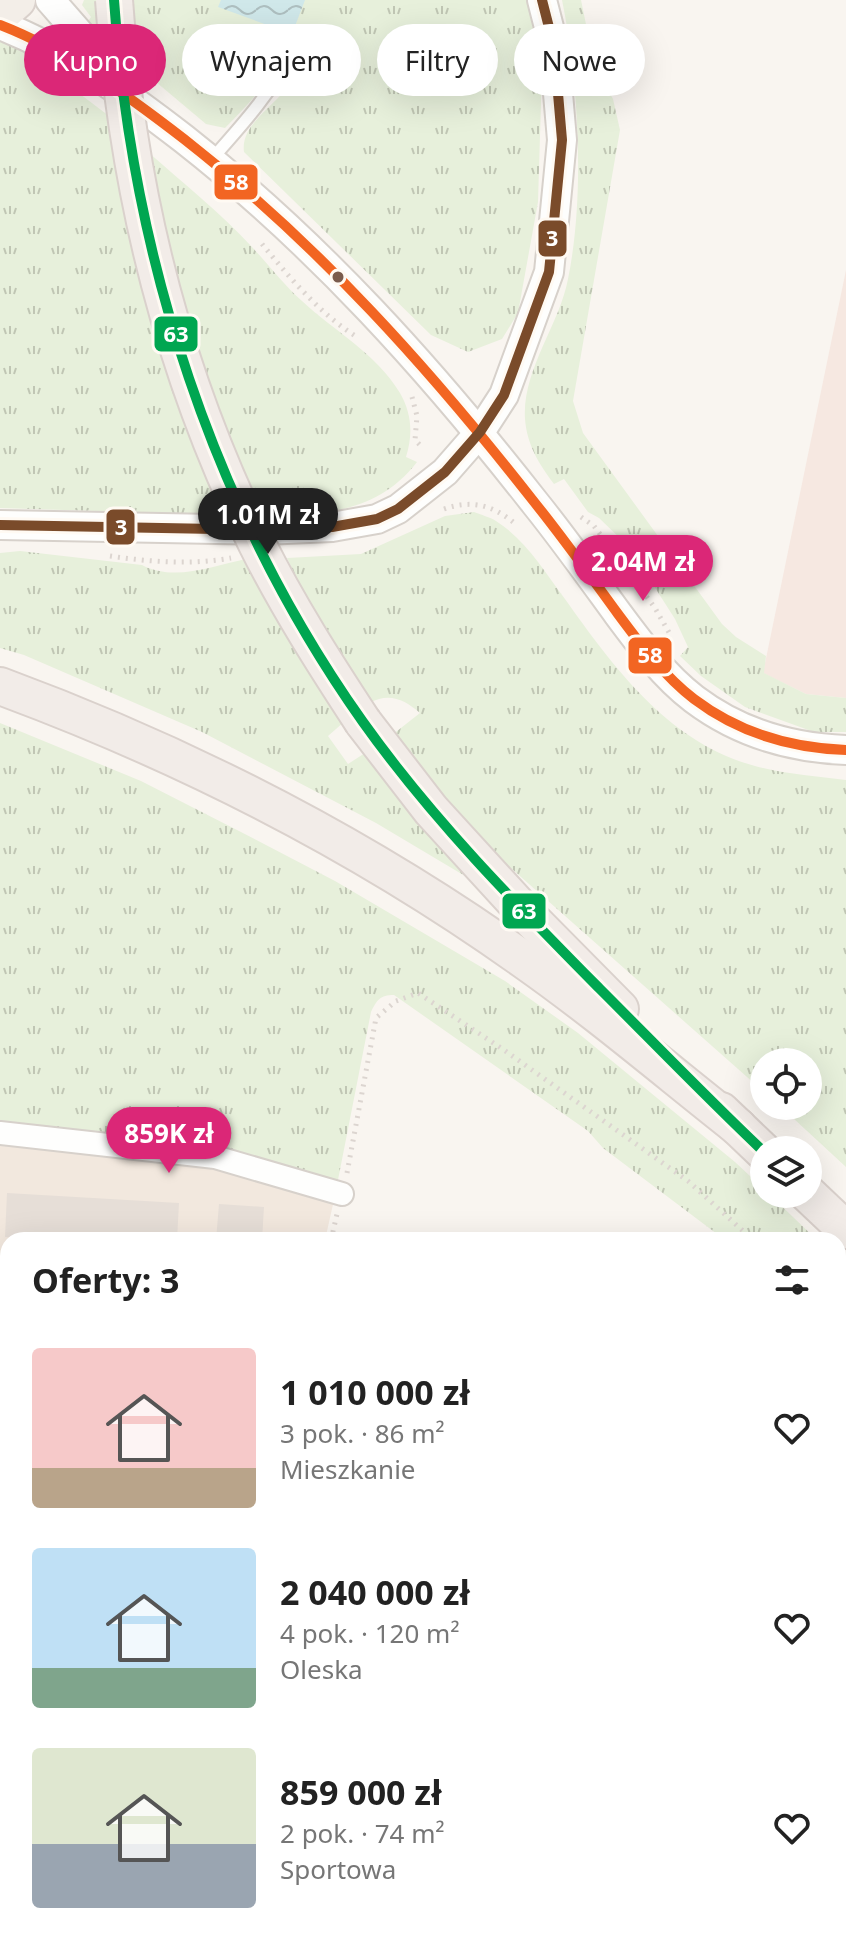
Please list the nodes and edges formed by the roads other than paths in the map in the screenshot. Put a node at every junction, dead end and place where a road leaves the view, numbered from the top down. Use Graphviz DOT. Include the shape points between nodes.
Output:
graph roads {
  1 [pos="17,0"];
  2 [pos="50,0"];
  3 [pos="114,0"];
  4 [pos="542,0"];
  5 [pos="0,15"];
  6 [pos="0,25"];
  7 [pos="267,96"];
  8 [pos="146,110"];
  9 [pos="211,160"];
  10 [pos="480,432"];
  11 [pos="0,525"];
  12 [pos="0,686"];
  13 [pos="846,750"];
  14 [pos="738,1127"];
  15 [pos="0,1133"];
  16 [pos="750,1139"];
  17 [pos="342,1194"];
  18 [pos="822,1207"];
  19 [pos="846,1230"];
  1 -- 5 [label="main road"];
  2 -- 8 [label="street"];
  3 -- 14 [label="highway, bridge" via="139,199 188,379 219,462 302,626 363,722 431,810 527,915"];
  4 -- 10 [label="street" via="554,47 562,140 549,272 504,395"];
  6 -- 8 [label="street" via="42,42"];
  7 -- 9 [label="lane"];
  8 -- 9 [label="street"];
  9 -- 10 [label="street" via="337,274"];
  10 -- 11 [label="street" via="431,485 398,509 357,524 264,530"];
  10 -- 13 [label="street" via="652,660 692,697 715,714 776,741"];
  12 -- 14 [label="highway" via="130,738 251,797 424,894 523,959"];
  14 -- 16 [label="highway"];
  15 -- 17 [label="street" via="215,1157"];
  18 -- 19 [label="highway"];
}
